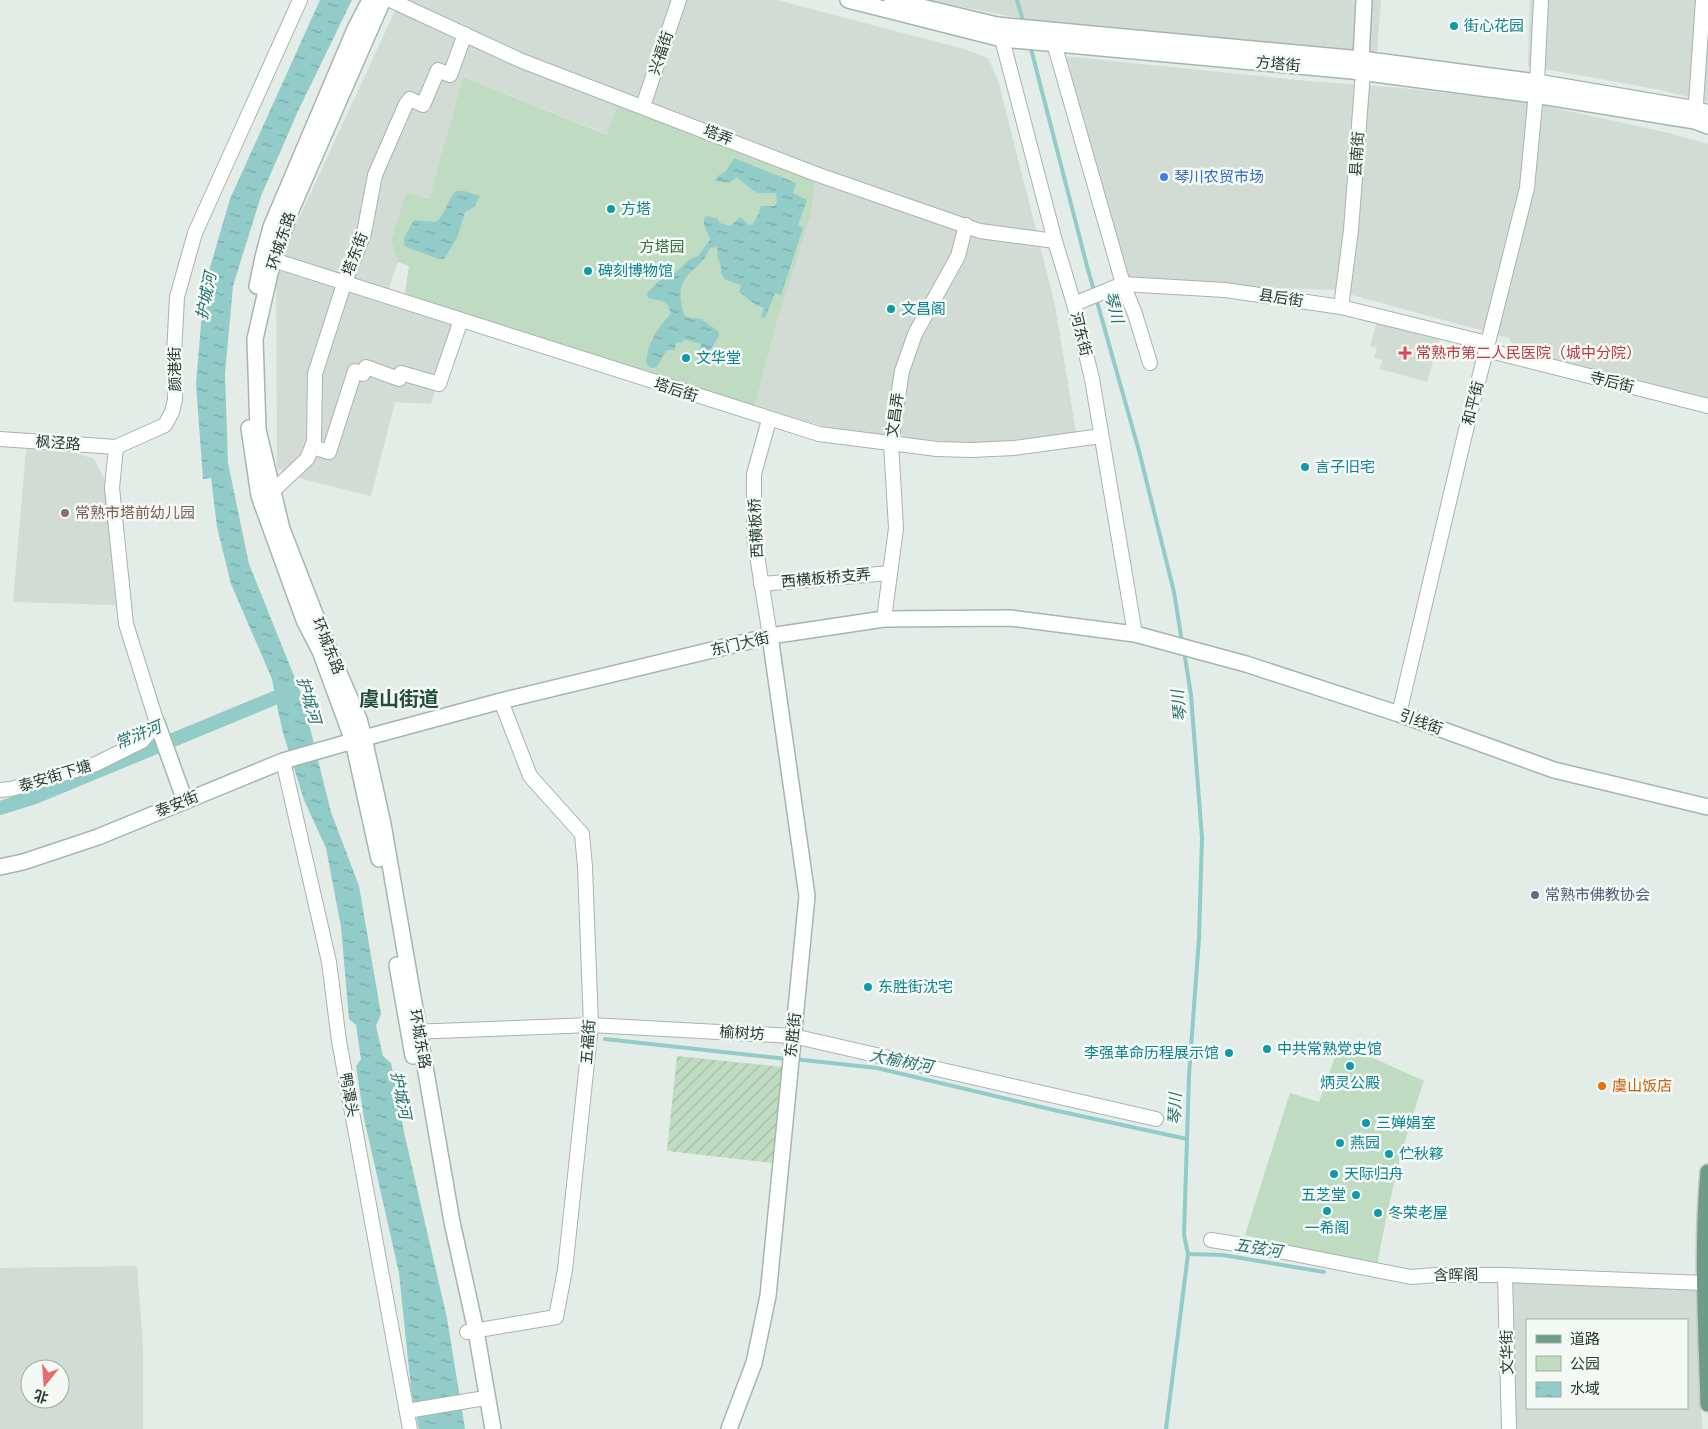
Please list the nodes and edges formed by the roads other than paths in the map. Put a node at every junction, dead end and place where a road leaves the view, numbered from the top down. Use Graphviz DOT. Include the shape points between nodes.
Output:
graph roads {
  1 [pos="300,0"];
  2 [pos="370,0"];
  3 [pos="384,0"];
  4 [pos="390,0"];
  5 [pos="679,0"];
  6 [pos="848,0"];
  7 [pos="892,0"];
  8 [pos="1364,0"];
  9 [pos="1541,0"];
  10 [pos="1703,0"];
  11 [pos="465,34"];
  12 [pos="1010,35"];
  13 [pos="1044,38"];
  14 [pos="1362,66"];
  15 [pos="1536,88"];
  16 [pos="643,106"];
  17 [pos="1702,117"];
  18 [pos="966,225"];
  19 [pos="1055,241"];
  20 [pos="268,259"];
  21 [pos="344,284"];
  22 [pos="1123,284"];
  23 [pos="1074,304"];
  24 [pos="1341,307"];
  25 [pos="461,320"];
  26 [pos="1487,347"];
  27 [pos="1150,363"];
  28 [pos="1708,406"];
  29 [pos="769,420"];
  30 [pos="1102,436"];
  31 [pos="0,439"];
  32 [pos="891,443"];
  33 [pos="116,446"];
  34 [pos="312,447"];
  35 [pos="266,493"];
  36 [pos="890,573"];
  37 [pos="761,584"];
  38 [pos="884,618"];
  39 [pos="1135,634"];
  40 [pos="770,636"];
  41 [pos="500,701"];
  42 [pos="1399,714"];
  43 [pos="157,723"];
  44 [pos="359,739"];
  45 [pos="283,761"];
  46 [pos="0,790"];
  47 [pos="185,801"];
  48 [pos="1708,807"];
  49 [pos="0,867"];
  50 [pos="591,1025"];
  51 [pos="413,1032"];
  52 [pos="792,1042"];
  53 [pos="1156,1119"];
  54 [pos="1708,1172"];
  55 [pos="1211,1240"];
  56 [pos="1505,1275"];
  57 [pos="1706,1284"];
  58 [pos="472,1331"];
  59 [pos="480,1399"];
  60 [pos="1708,1404"];
  61 [pos="406,1410"];
  62 [pos="410,1429"];
  63 [pos="485,1429"];
  64 [pos="493,1429"];
  65 [pos="729,1429"];
  66 [pos="1509,1429"];
  1 -- 33 [label="street, 颜港街" via="195,233 177,297 176,400 172,412 165,426"];
  2 -- 20 [label="street, 环城东路" via="275,218"];
  3 -- 20 [label="street, 环城东路"];
  4 -- 11 [label="street, 塔弄"];
  5 -- 16 [label="street, 兴福街"];
  6 -- 12 [label="street, 方塔街"];
  7 -- 12 [label="street, 方塔街" via="998,25"];
  8 -- 14 [label="street, 县南街"];
  9 -- 15 [label="street, 和平街"];
  10 -- 17 [label="street"];
  11 -- 16 [label="street, 塔弄" via="522,61"];
  11 -- 21 [label="street, 塔东街" via="450,75 438,70 423,105 410,99 406,104 375,175 364,233"];
  12 -- 13 [label="street, 方塔街"];
  12 -- 19 [label="street, 河东街"];
  13 -- 14 [label="street, 方塔街"];
  13 -- 14 [label="street, 方塔街"];
  13 -- 22 [label="street"];
  14 -- 15 [label="street, 方塔街"];
  14 -- 24 [label="street, 县南街" via="1351,230"];
  15 -- 17 [label="street, 方塔街"];
  15 -- 26 [label="street, 和平街" via="1527,188"];
  16 -- 18 [label="street, 塔弄" via="816,174"];
  18 -- 19 [label="street, 塔弄" via="980,231"];
  18 -- 32 [label="street, 文昌弄" via="958,256 915,334 902,370"];
  19 -- 23 [label="street, 河东街"];
  20 -- 21 [label="street, 塔后街"];
  20 -- 35 [label="street, 环城东路" via="246,344 249,434"];
  21 -- 25 [label="street, 塔后街"];
  21 -- 34 [label="street, 塔东街" via="315,374 316,424"];
  22 -- 23 [label="street, 县后街"];
  22 -- 24 [label="street, 县后街" via="1225,290"];
  22 -- 27 [label="street"];
  23 -- 30 [label="street, 河东街"];
  24 -- 26 [label="street, 县后街"];
  25 -- 29 [label="street, 塔后街"];
  25 -- 34 [label="street" via="439,384 401,373 399,379 366,367 363,374 355,371 329,452"];
  26 -- 28 [label="street, 寺后街"];
  26 -- 42 [label="street, 和平街"];
  29 -- 32 [label="street, 塔后街" via="819,434"];
  29 -- 37 [label="street, 西横板桥" via="754,474 754,537"];
  30 -- 32 [label="street, 塔后街" via="1014,448 937,449"];
  30 -- 39 [label="street, 河东街"];
  31 -- 33 [label="street, 枫泾路"];
  32 -- 36 [label="street, 文昌弄" via="896,528"];
  33 -- 43 [label="street" via="112,488 126,624"];
  34 -- 35 [label="street, 塔东街" via="308,458"];
  35 -- 44 [label="street, 环城东路" via="359,719"];
  36 -- 37 [label="street, 西横板桥支弄"];
  36 -- 38 [label="street, 文昌弄"];
  37 -- 40 [label="street, 西横板桥"];
  38 -- 39 [label="street, 东门大街" via="1010,618"];
  38 -- 40 [label="street, 东门大街"];
  39 -- 42 [label="street, 引线街" via="1246,664"];
  40 -- 41 [label="street, 东门大街"];
  40 -- 52 [label="street, 东胜街" via="807,896"];
  41 -- 44 [label="street, 东门大街"];
  41 -- 50 [label="street, 五福街" via="530,776 582,834"];
  42 -- 48 [label="street, 引线街" via="1554,770"];
  43 -- 46 [label="street, 泰安街下塘" via="142,741 96,764"];
  43 -- 47 [label="street"];
  44 -- 45 [label="street, 泰安街"];
  44 -- 51 [label="street, 环城东路" via="383,824"];
  45 -- 47 [label="street, 泰安街"];
  45 -- 61 [label="street, 鸭潭头" via="328,962 339,1041"];
  47 -- 49 [label="street, 泰安街" via="98,837"];
  50 -- 51 [label="street, 榆树坊"];
  50 -- 52 [label="street, 榆树坊"];
  50 -- 58 [label="street, 五福街" via="565,1270 556,1317"];
  51 -- 58 [label="street, 环城东路"];
  52 -- 53 [label="street, 榆树坊"];
  52 -- 65 [label="street, 东胜街" via="768,1296 754,1362"];
  54 -- 57 [label="main road"];
  55 -- 56 [label="street, 含晖阁" via="1412,1277"];
  56 -- 57 [label="street, 含晖阁"];
  56 -- 66 [label="street, 文华街"];
  57 -- 60 [label="main road"];
  58 -- 59 [label="street, 环城东路"];
  58 -- 64 [label="street, 环城东路"];
  59 -- 61 [label="street"];
  59 -- 63 [label="street, 环城东路"];
  61 -- 62 [label="street, 鸭潭头"];
}
